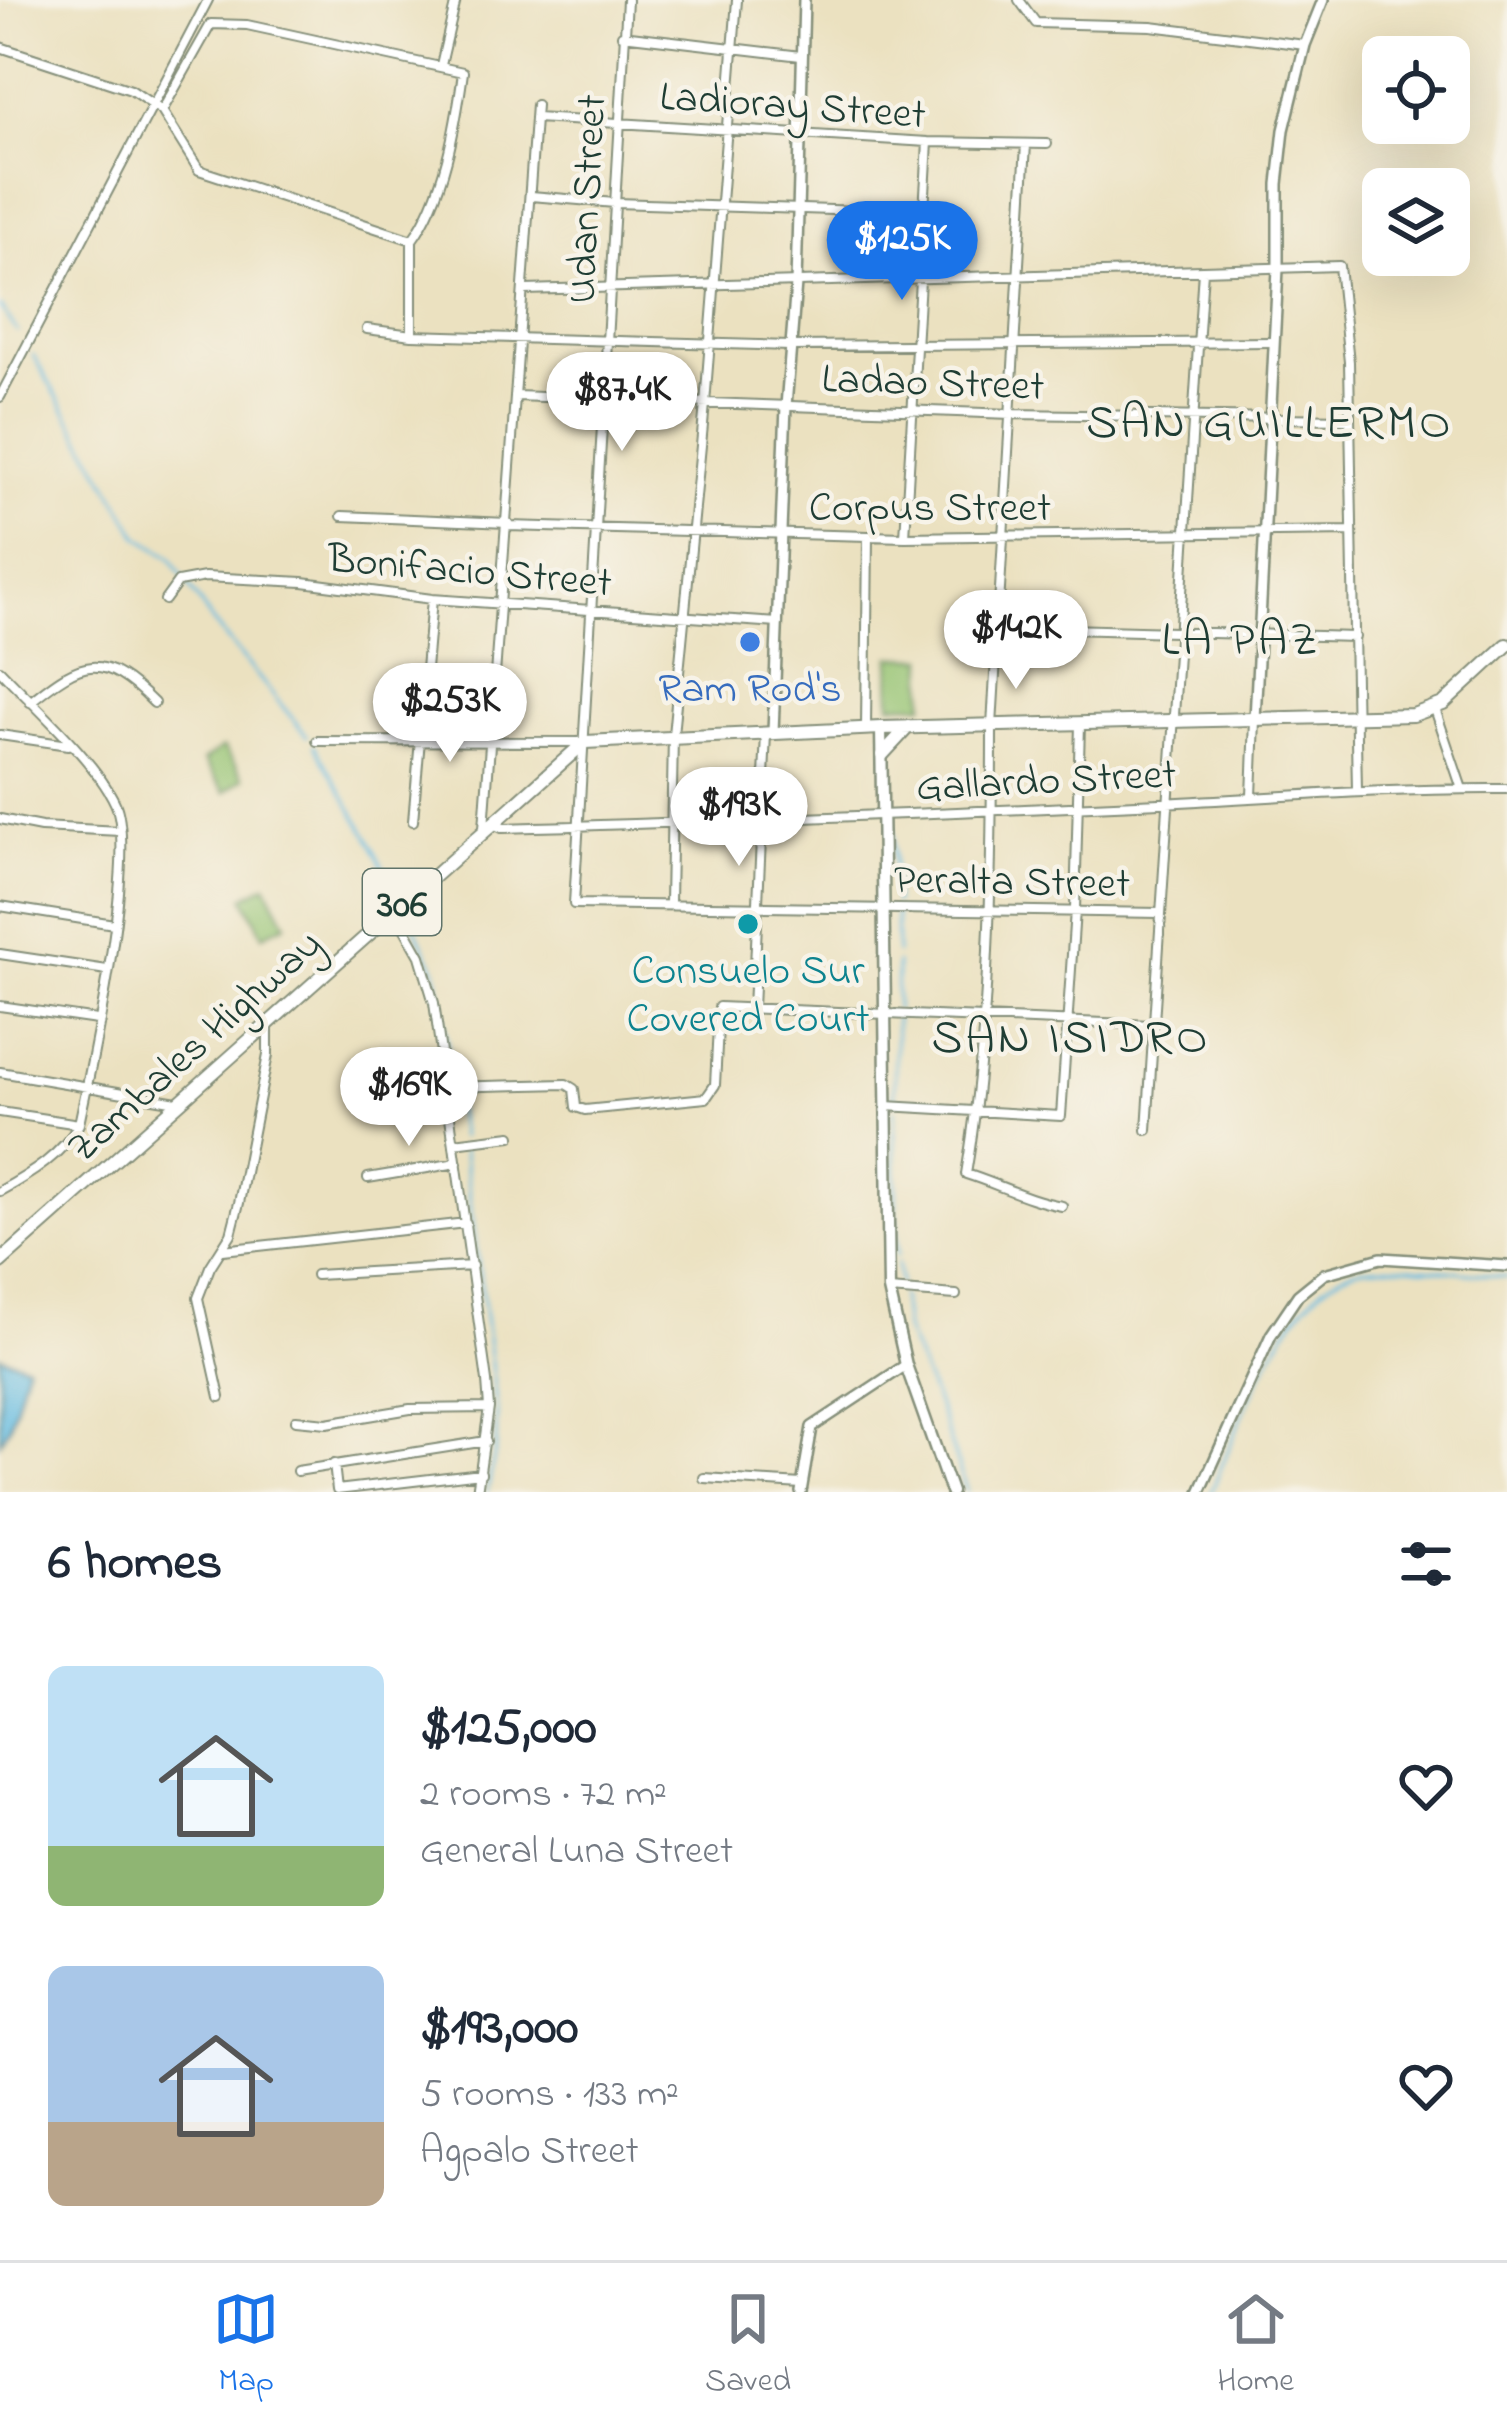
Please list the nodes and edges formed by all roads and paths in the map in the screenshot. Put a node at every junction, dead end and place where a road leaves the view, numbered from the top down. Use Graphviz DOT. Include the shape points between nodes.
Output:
graph roads {
  1 [pos="208,0"];
  2 [pos="456,0"];
  3 [pos="627,0"];
  4 [pos="737,0"];
  5 [pos="804,0"];
  6 [pos="1019,0"];
  7 [pos="1323,0"];
  8 [pos="206,21"];
  9 [pos="622,35"];
  10 [pos="1305,45"];
  11 [pos="0,47"];
  12 [pos="735,47"];
  13 [pos="801,56"];
  14 [pos="441,64"];
  15 [pos="153,104"];
  16 [pos="536,105"];
  17 [pos="162,111"];
  18 [pos="536,118"];
  19 [pos="619,123"];
  20 [pos="727,127"];
  21 [pos="801,135"];
  22 [pos="928,142"];
  23 [pos="1026,144"];
  24 [pos="1047,144"];
  25 [pos="531,196"];
  26 [pos="615,203"];
  27 [pos="720,206"];
  28 [pos="798,208"];
  29 [pos="923,213"];
  30 [pos="412,240"];
  31 [pos="1278,269"];
  32 [pos="1203,270"];
  33 [pos="1019,277"];
  34 [pos="920,280"];
  35 [pos="796,284"];
  36 [pos="713,285"];
  37 [pos="610,287"];
  38 [pos="525,290"];
  39 [pos="367,328"];
  40 [pos="412,334"];
  41 [pos="520,339"];
  42 [pos="606,341"];
  43 [pos="1274,342"];
  44 [pos="709,344"];
  45 [pos="1015,344"];
  46 [pos="1198,344"];
  47 [pos="790,346"];
  48 [pos="917,346"];
  49 [pos="516,396"];
  50 [pos="0,397"];
  51 [pos="603,400"];
  52 [pos="705,404"];
  53 [pos="786,406"];
  54 [pos="914,408"];
  55 [pos="1012,414"];
  56 [pos="1192,416"];
  57 [pos="1271,418"];
  58 [pos="1349,419"];
  59 [pos="342,516"];
  60 [pos="508,524"];
  61 [pos="598,528"];
  62 [pos="693,531"];
  63 [pos="1352,531"];
  64 [pos="1265,532"];
  65 [pos="1185,533"];
  66 [pos="783,535"];
  67 [pos="868,536"];
  68 [pos="1003,536"];
  69 [pos="905,538"];
  70 [pos="432,599"];
  71 [pos="165,600"];
  72 [pos="501,604"];
  73 [pos="592,610"];
  74 [pos="685,616"];
  75 [pos="778,623"];
  76 [pos="998,627"];
  77 [pos="1179,633"];
  78 [pos="1262,635"];
  79 [pos="1355,637"];
  80 [pos="1507,645"];
  81 [pos="0,670"];
  82 [pos="30,701"];
  83 [pos="154,703"];
  84 [pos="1435,709"];
  85 [pos="1355,718"];
  86 [pos="1255,719"];
  87 [pos="1172,721"];
  88 [pos="1080,723"];
  89 [pos="992,726"];
  90 [pos="873,728"];
  91 [pos="908,728"];
  92 [pos="770,732"];
  93 [pos="0,735"];
  94 [pos="673,735"];
  95 [pos="317,740"];
  96 [pos="585,742"];
  97 [pos="420,743"];
  98 [pos="490,743"];
  99 [pos="69,745"];
  100 [pos="882,755"];
  101 [pos="1461,786"];
  102 [pos="1507,789"];
  103 [pos="1357,790"];
  104 [pos="1252,796"];
  105 [pos="1168,802"];
  106 [pos="1080,806"];
  107 [pos="992,810"];
  108 [pos="885,817"];
  109 [pos="0,819"];
  110 [pos="413,820"];
  111 [pos="763,822"];
  112 [pos="670,824"];
  113 [pos="488,826"];
  114 [pos="581,826"];
  115 [pos="120,831"];
  116 [pos="670,903"];
  117 [pos="574,904"];
  118 [pos="760,904"];
  119 [pos="0,906"];
  120 [pos="885,907"];
  121 [pos="394,909"];
  122 [pos="987,909"];
  123 [pos="1076,910"];
  124 [pos="1160,913"];
  125 [pos="114,924"];
  126 [pos="0,954"];
  127 [pos="107,970"];
  128 [pos="0,1006"];
  129 [pos="754,1008"];
  130 [pos="886,1013"];
  131 [pos="982,1018"];
  132 [pos="98,1020"];
  133 [pos="268,1020"];
  134 [pos="1067,1024"];
  135 [pos="1152,1025"];
  136 [pos="0,1072"];
  137 [pos="451,1087"];
  138 [pos="86,1088"];
  139 [pos="177,1102"];
  140 [pos="885,1106"];
  141 [pos="977,1108"];
  142 [pos="0,1112"];
  143 [pos="79,1124"];
  144 [pos="1147,1130"];
  145 [pos="511,1136"];
  146 [pos="460,1143"];
  147 [pos="457,1163"];
  148 [pos="368,1178"];
  149 [pos="0,1191"];
  150 [pos="1062,1206"];
  151 [pos="466,1223"];
  152 [pos="221,1250"];
  153 [pos="0,1262"];
  154 [pos="472,1266"];
  155 [pos="1507,1267"];
  156 [pos="316,1275"];
  157 [pos="889,1290"];
  158 [pos="956,1294"];
  159 [pos="906,1365"];
  160 [pos="220,1397"];
  161 [pos="489,1408"];
  162 [pos="296,1420"];
  163 [pos="486,1442"];
  164 [pos="334,1464"];
  165 [pos="296,1471"];
  166 [pos="481,1473"];
  167 [pos="704,1478"];
  168 [pos="801,1488"];
  169 [pos="477,1492"];
  170 [pos="950,1492"];
  171 [pos="1200,1492"];
  1 -- 8 [label="street"];
  2 -- 14 [label="street"];
  3 -- 9 [label="street, Udan Street"];
  4 -- 12 [label="street"];
  5 -- 13 [label="street"];
  6 -- 10 [label="street" via="1036,23 1151,26"];
  7 -- 10 [label="street"];
  8 -- 14 [label="street"];
  8 -- 15 [label="street"];
  8 -- 17 [label="street"];
  9 -- 12 [label="street"];
  9 -- 19 [label="street, Udan Street"];
  10 -- 31 [label="street" via="1284,130"];
  11 -- 15 [label="street" via="109,80"];
  12 -- 13 [label="street"];
  12 -- 20 [label="street"];
  13 -- 21 [label="street"];
  14 -- 30 [label="street" via="463,72 460,91 434,206"];
  15 -- 17 [label="street"];
  15 -- 50 [label="street"];
  16 -- 18 [label="street"];
  17 -- 30 [label="street" via="199,170"];
  18 -- 19 [label="street, Ladioray Street"];
  18 -- 25 [label="street"];
  19 -- 20 [label="street, Ladioray Street"];
  19 -- 26 [label="street, Udan Street"];
  20 -- 21 [label="street, Ladioray Street"];
  20 -- 27 [label="street"];
  21 -- 22 [label="street, Ladioray Street"];
  21 -- 28 [label="street"];
  22 -- 23 [label="street, Ladioray Street"];
  22 -- 29 [label="street"];
  23 -- 24 [label="street, Ladioray Street"];
  23 -- 33 [label="street"];
  25 -- 26 [label="street"];
  25 -- 38 [label="street"];
  26 -- 27 [label="street"];
  26 -- 37 [label="street, Udan Street"];
  27 -- 28 [label="street"];
  27 -- 36 [label="street"];
  28 -- 29 [label="street"];
  28 -- 35 [label="street"];
  29 -- 34 [label="street"];
  30 -- 40 [label="street"];
  31 -- 32 [label="street"];
  31 -- 43 [label="street"];
  31 -- 58 [label="street" via="1340,266"];
  32 -- 33 [label="street"];
  32 -- 46 [label="street"];
  33 -- 34 [label="street"];
  33 -- 45 [label="street"];
  34 -- 35 [label="street"];
  34 -- 48 [label="street"];
  35 -- 36 [label="street"];
  35 -- 47 [label="street"];
  36 -- 37 [label="street"];
  36 -- 44 [label="street"];
  37 -- 38 [label="street"];
  37 -- 42 [label="street, Udan Street"];
  38 -- 41 [label="street"];
  39 -- 40 [label="street"];
  40 -- 41 [label="street"];
  41 -- 42 [label="street"];
  41 -- 49 [label="street"];
  42 -- 44 [label="street"];
  42 -- 51 [label="street, Udan Street"];
  43 -- 46 [label="street"];
  43 -- 57 [label="street"];
  44 -- 47 [label="street"];
  44 -- 52 [label="street"];
  45 -- 46 [label="street"];
  45 -- 48 [label="street"];
  45 -- 55 [label="street"];
  46 -- 56 [label="street"];
  47 -- 48 [label="street"];
  47 -- 53 [label="street"];
  48 -- 54 [label="street"];
  49 -- 51 [label="street, Ladao Street"];
  49 -- 60 [label="street"];
  51 -- 52 [label="street, Ladao Street"];
  51 -- 61 [label="street, Udan Street"];
  52 -- 53 [label="street, Ladao Street"];
  52 -- 62 [label="street"];
  53 -- 54 [label="street, Ladao Street"];
  53 -- 66 [label="street"];
  54 -- 55 [label="street, Ladao Street"];
  54 -- 69 [label="street"];
  55 -- 56 [label="street, Ladao Street"];
  55 -- 68 [label="street"];
  56 -- 57 [label="street, Ladao Street"];
  56 -- 65 [label="street"];
  57 -- 58 [label="street, Ladao Street"];
  57 -- 64 [label="street"];
  58 -- 63 [label="street"];
  59 -- 60 [label="street, Corpus Street"];
  60 -- 61 [label="street, Corpus Street"];
  60 -- 72 [label="street"];
  61 -- 62 [label="street, Corpus Street"];
  61 -- 73 [label="street, Udan Street"];
  62 -- 66 [label="street, Corpus Street"];
  62 -- 74 [label="street"];
  63 -- 64 [label="street, Corpus Street"];
  63 -- 79 [label="street"];
  64 -- 65 [label="street, Corpus Street"];
  64 -- 78 [label="street"];
  65 -- 68 [label="street, Corpus Street"];
  65 -- 77 [label="street"];
  66 -- 67 [label="street, Corpus Street"];
  66 -- 75 [label="street"];
  67 -- 69 [label="street, Corpus Street"];
  67 -- 90 [label="street"];
  68 -- 69 [label="street, Corpus Street"];
  68 -- 76 [label="street"];
  70 -- 71 [label="street, Bonifacio Street" via="303,582 183,580"];
  70 -- 72 [label="street, Bonifacio Street"];
  70 -- 97 [label="street"];
  72 -- 73 [label="street, Bonifacio Street"];
  72 -- 98 [label="street"];
  73 -- 74 [label="street, Bonifacio Street"];
  73 -- 96 [label="street, Udan Street"];
  74 -- 75 [label="street, Bonifacio Street"];
  74 -- 94 [label="street"];
  75 -- 92 [label="street"];
  76 -- 77 [label="street"];
  76 -- 89 [label="street"];
  77 -- 78 [label="street"];
  77 -- 87 [label="street"];
  78 -- 79 [label="street"];
  78 -- 86 [label="street"];
  79 -- 85 [label="street"];
  80 -- 84 [label="main road"];
  81 -- 82 [label="street"];
  82 -- 83 [label="street" via="86,666 127,676"];
  82 -- 99 [label="street"];
  84 -- 85 [label="main road"];
  84 -- 101 [label="street"];
  85 -- 86 [label="main road"];
  85 -- 103 [label="street"];
  86 -- 87 [label="main road"];
  86 -- 104 [label="street"];
  87 -- 88 [label="main road"];
  87 -- 105 [label="street"];
  88 -- 89 [label="main road"];
  88 -- 106 [label="street"];
  89 -- 91 [label="main road"];
  89 -- 107 [label="street"];
  90 -- 91 [label="main road"];
  90 -- 92 [label="main road"];
  90 -- 100 [label="main road"];
  91 -- 100 [label="main road"];
  92 -- 94 [label="main road"];
  92 -- 111 [label="street"];
  93 -- 99 [label="street"];
  94 -- 96 [label="main road"];
  94 -- 112 [label="street"];
  95 -- 97 [label="street"];
  96 -- 98 [label="street"];
  96 -- 113 [label="main road, Zambales Highway / 306"];
  96 -- 114 [label="street, Udan Street"];
  97 -- 98 [label="street"];
  97 -- 110 [label="street"];
  98 -- 113 [label="street"];
  99 -- 115 [label="street" via="117,806"];
  100 -- 108 [label="main road"];
  101 -- 102 [label="street, Gallardo Street"];
  101 -- 103 [label="street, Gallardo Street"];
  103 -- 104 [label="street, Gallardo Street"];
  104 -- 105 [label="street, Gallardo Street"];
  105 -- 106 [label="street, Gallardo Street"];
  105 -- 124 [label="street"];
  106 -- 107 [label="street, Gallardo Street"];
  106 -- 123 [label="street"];
  107 -- 108 [label="street, Gallardo Street"];
  107 -- 122 [label="street"];
  108 -- 111 [label="street, Gallardo Street"];
  108 -- 120 [label="main road"];
  109 -- 115 [label="street"];
  111 -- 112 [label="street, Gallardo Street"];
  111 -- 118 [label="street"];
  112 -- 114 [label="street, Gallardo Street"];
  112 -- 116 [label="street"];
  113 -- 114 [label="street, Gallardo Street"];
  113 -- 121 [label="main road, Zambales Highway / 306"];
  114 -- 117 [label="street, Udan Street"];
  115 -- 125 [label="street"];
  116 -- 117 [label="street, Peralta Street"];
  116 -- 118 [label="street, Peralta Street"];
  118 -- 120 [label="street, Peralta Street"];
  118 -- 129 [label="street"];
  119 -- 125 [label="street"];
  120 -- 122 [label="street, Peralta Street"];
  120 -- 130 [label="main road"];
  121 -- 133 [label="main road, Zambales Highway / 306"];
  121 -- 137 [label="street" via="420,956"];
  122 -- 123 [label="street, Peralta Street"];
  122 -- 131 [label="street"];
  123 -- 124 [label="street, Peralta Street"];
  123 -- 134 [label="street"];
  124 -- 135 [label="street"];
  125 -- 127 [label="street"];
  126 -- 127 [label="street"];
  127 -- 132 [label="street"];
  128 -- 132 [label="street"];
  129 -- 130 [label="street"];
  129 -- 137 [label="street" via="719,1006 715,1085 706,1098 585,1110 566,1084"];
  130 -- 131 [label="street"];
  130 -- 140 [label="main road"];
  131 -- 134 [label="street"];
  131 -- 141 [label="street"];
  132 -- 138 [label="street"];
  133 -- 139 [label="main road, Zambales Highway / 306"];
  133 -- 152 [label="street" via="239,1203"];
  134 -- 135 [label="street"];
  134 -- 141 [label="street" via="1060,1116"];
  135 -- 144 [label="street"];
  136 -- 138 [label="street"];
  137 -- 146 [label="street"];
  138 -- 139 [label="street"];
  138 -- 143 [label="street"];
  139 -- 153 [label="main road, Zambales Highway / 306"];
  140 -- 141 [label="street"];
  140 -- 157 [label="main road"];
  141 -- 150 [label="street" via="966,1174"];
  142 -- 143 [label="street"];
  143 -- 149 [label="street" via="55,1155"];
  145 -- 146 [label="street"];
  146 -- 147 [label="street"];
  147 -- 148 [label="street"];
  147 -- 151 [label="street"];
  151 -- 152 [label="street"];
  151 -- 154 [label="street"];
  152 -- 160 [label="street" via="198,1298"];
  154 -- 156 [label="street"];
  154 -- 161 [label="street"];
  155 -- 171 [label="street" via="1382,1258 1324,1274 1271,1335"];
  157 -- 158 [label="street"];
  157 -- 159 [label="main road"];
  159 -- 168 [label="street" via="812,1426"];
  159 -- 170 [label="main road"];
  161 -- 162 [label="street"];
  161 -- 163 [label="street"];
  163 -- 164 [label="street"];
  163 -- 166 [label="street"];
  164 -- 165 [label="street"];
  164 -- 166 [label="street" via="337,1490"];
  166 -- 169 [label="street"];
  167 -- 168 [label="street"];
}
